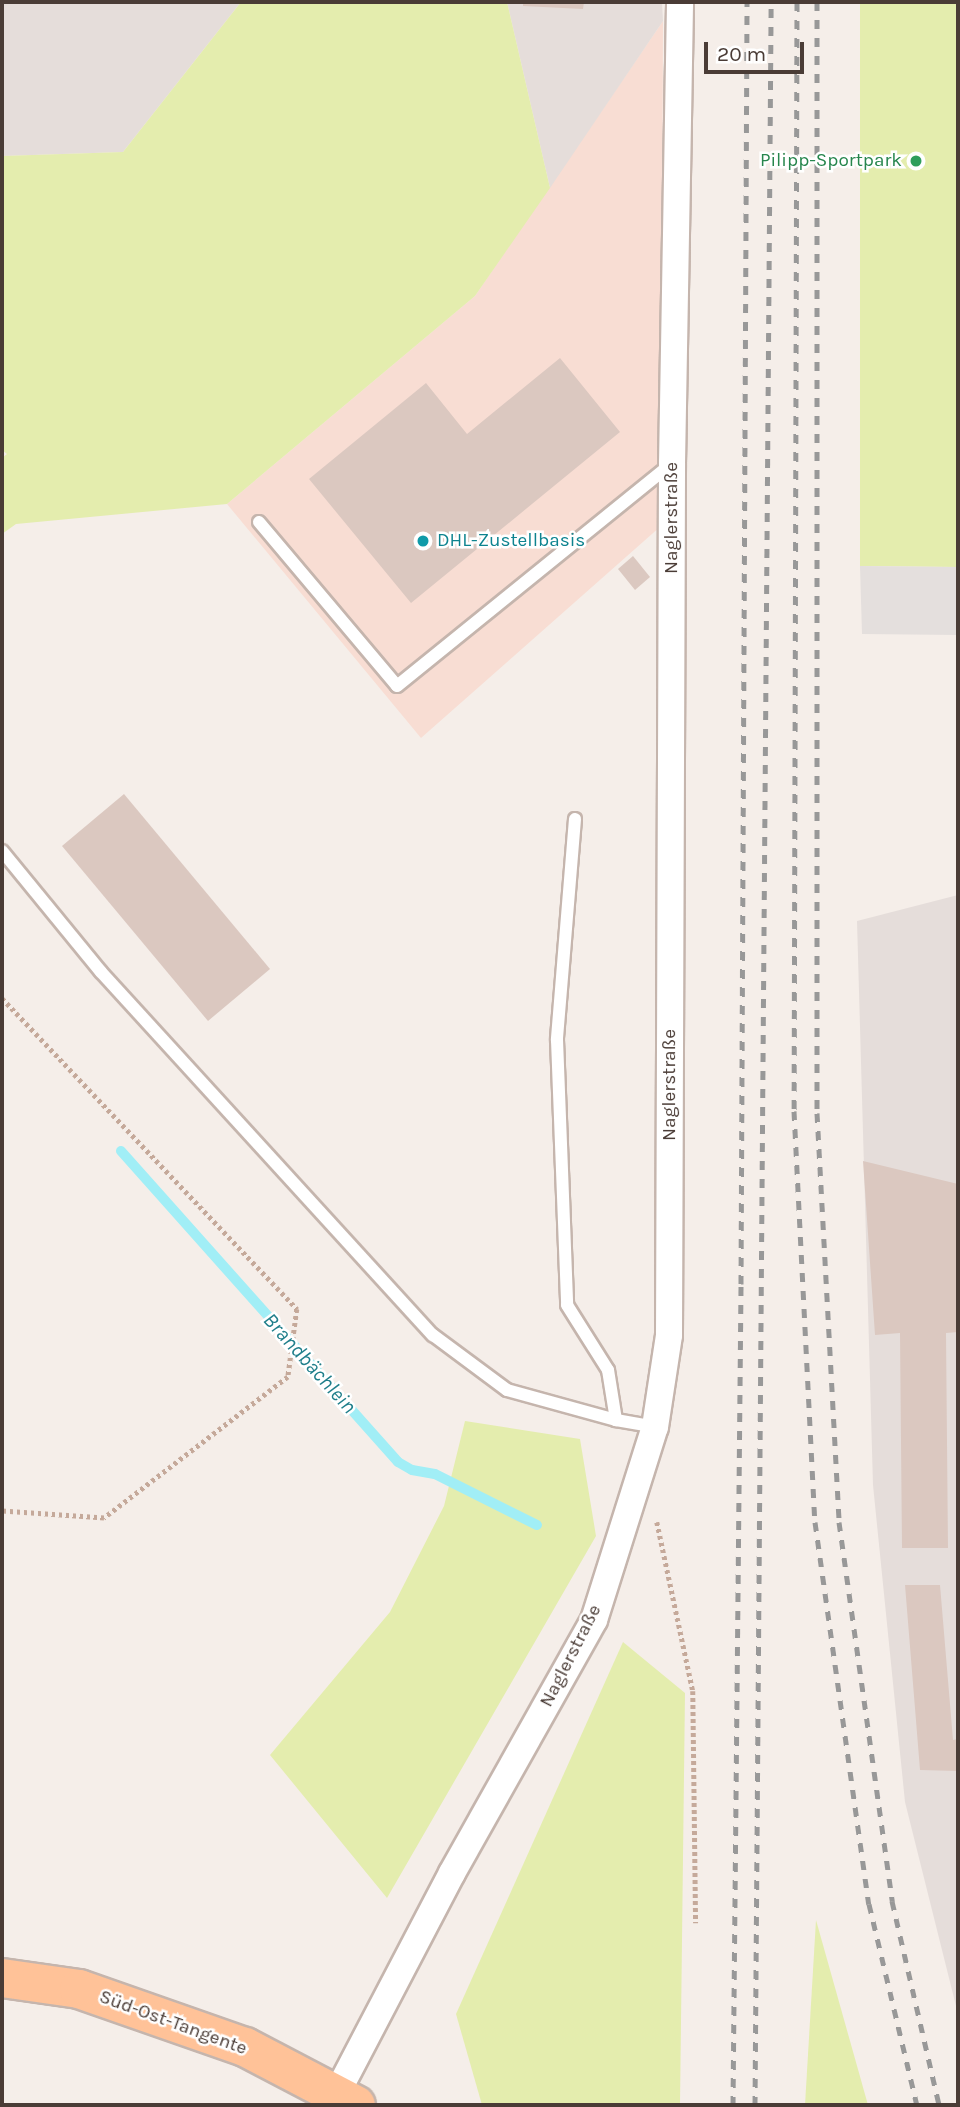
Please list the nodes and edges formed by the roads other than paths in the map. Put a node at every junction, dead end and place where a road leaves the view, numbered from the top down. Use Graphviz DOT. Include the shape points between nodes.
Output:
graph roads {
  1 [pos="680,2"];
  2 [pos="672,463"];
  3 [pos="259,522"];
  4 [pos="575,819"];
  5 [pos="2,851"];
  6 [pos="616,1420"];
  7 [pos="655,1427"];
  8 [pos="2,1978"];
  9 [pos="342,2101"];
  1 -- 2 [label="street, Naglerstraße"];
  2 -- 3 [label="lane" via="397,686"];
  2 -- 7 [label="street, Naglerstraße" via="669,1335"];
  4 -- 6 [label="lane" via="557,1040 567,1305 608,1370"];
  5 -- 6 [label="lane" via="101,971 433,1335 507,1390"];
  6 -- 7 [label="lane"];
  7 -- 9 [label="street, Naglerstraße" via="594,1620 452,1873"];
  8 -- 9 [label="main road, Süd-Ost-Tangente" via="92,1994 245,2047"];
}
